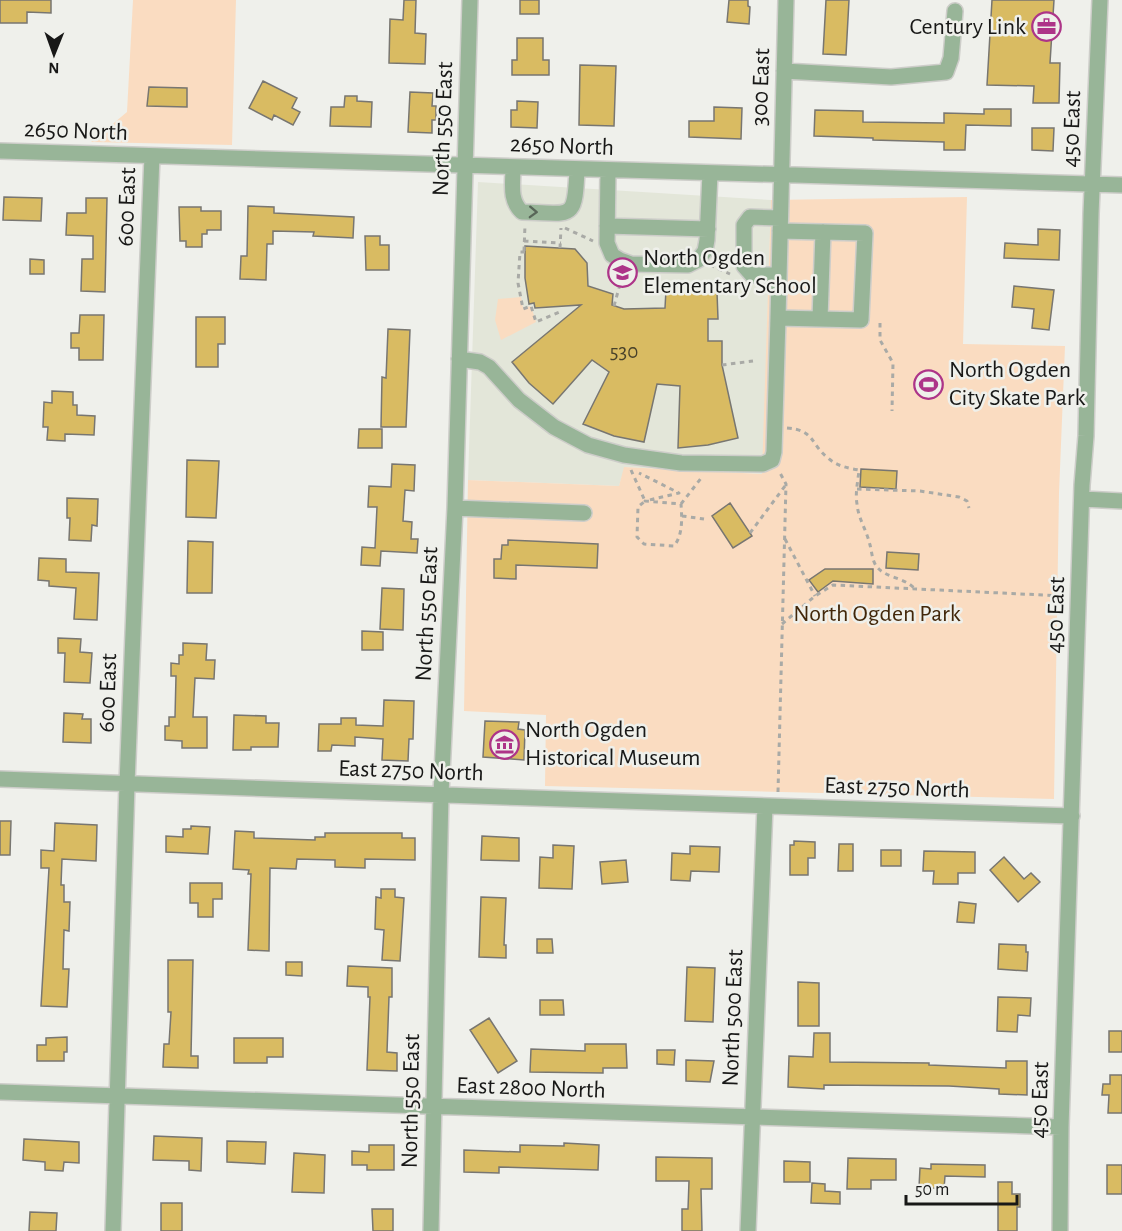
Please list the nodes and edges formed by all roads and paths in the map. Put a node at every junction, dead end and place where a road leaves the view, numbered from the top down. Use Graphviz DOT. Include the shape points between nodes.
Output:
graph roads {
  1 [pos="470,0"];
  2 [pos="786,0"];
  3 [pos="1100,0"];
  4 [pos="955,11"];
  5 [pos="784,71"];
  6 [pos="0,151"];
  7 [pos="152,156"];
  8 [pos="464,166"];
  9 [pos="513,167"];
  10 [pos="577,169"];
  11 [pos="608,170"];
  12 [pos="710,173"];
  13 [pos="781,176"];
  14 [pos="1092,184"];
  15 [pos="1122,185"];
  16 [pos="526,223"];
  17 [pos="780,225"];
  18 [pos="608,226"];
  19 [pos="708,229"];
  20 [pos="823,232"];
  21 [pos="524,241"];
  22 [pos="593,241"];
  23 [pos="709,264"];
  24 [pos="730,274"];
  25 [pos="623,275"];
  26 [pos="779,275"];
  27 [pos="614,306"];
  28 [pos="562,311"];
  29 [pos="778,318"];
  30 [pos="820,319"];
  31 [pos="880,323"];
  32 [pos="459,359"];
  33 [pos="753,361"];
  34 [pos="722,365"];
  35 [pos="892,411"];
  36 [pos="797,429"];
  37 [pos="777,466"];
  38 [pos="705,473"];
  39 [pos="786,484"];
  40 [pos="857,489"];
  41 [pos="1083,500"];
  42 [pos="645,501"];
  43 [pos="1122,501"];
  44 [pos="681,504"];
  45 [pos="454,508"];
  46 [pos="969,508"];
  47 [pos="584,513"];
  48 [pos="682,516"];
  49 [pos="704,519"];
  50 [pos="750,533"];
  51 [pos="784,539"];
  52 [pos="915,589"];
  53 [pos="815,596"];
  54 [pos="1064,596"];
  55 [pos="782,624"];
  56 [pos="0,779"];
  57 [pos="127,784"];
  58 [pos="441,794"];
  59 [pos="778,795"];
  60 [pos="765,807"];
  61 [pos="1072,816"];
  62 [pos="0,1092"];
  63 [pos="116,1096"];
  64 [pos="433,1107"];
  65 [pos="752,1117"];
  66 [pos="1061,1127"];
  67 [pos="112,1231"];
  68 [pos="431,1231"];
  69 [pos="748,1231"];
  70 [pos="1060,1231"];
  1 -- 8 [label="street, North 550 East"];
  2 -- 5 [label="street, 300 East"];
  3 -- 14 [label="street, 450 East"];
  4 -- 5 [label="street" via="946,72 891,77"];
  5 -- 13 [label="street, 300 East"];
  6 -- 7 [label="street, 2650 North"];
  7 -- 8 [label="street, 2650 North"];
  7 -- 57 [label="street, 600 East"];
  8 -- 9 [label="street, 2650 North"];
  8 -- 32 [label="street, North 550 East"];
  9 -- 10 [label="street, 2650 North"];
  9 -- 10 [label="street, one-way" via="512,194 522,212 565,213 572,209"];
  10 -- 11 [label="street, 2650 North"];
  11 -- 12 [label="street, 2650 North"];
  11 -- 18 [label="street"];
  12 -- 13 [label="street, 2650 North"];
  12 -- 19 [label="street"];
  13 -- 14 [label="street, 2650 North"];
  13 -- 17 [label="street, 300 East"];
  14 -- 15 [label="street, 2650 North"];
  14 -- 41 [label="street, 450 East"];
  16 -- 21 [label="path"];
  17 -- 20 [label="street"];
  17 -- 26 [label="street, 300 East"];
  17 -- 26 [label="street" via="750,217 744,225 744,266 752,274"];
  18 -- 19 [label="street"];
  18 -- 19 [label="street" via="607,243 612,255 631,264 688,265 705,250"];
  20 -- 30 [label="street"];
  20 -- 30 [label="street" via="865,233 861,320"];
  21 -- 22 [label="path" via="560,245 561,226"];
  21 -- 28 [label="path" via="518,282 523,309 531,306 537,322"];
  23 -- 24 [label="path"];
  25 -- 27 [label="path"];
  26 -- 29 [label="street, 300 East"];
  29 -- 30 [label="street"];
  29 -- 32 [label="street, 300 East" via="774,452 772,460 763,464 681,463 588,445 554,427 519,400 489,367"];
  31 -- 35 [label="path" via="880,340 893,363"];
  32 -- 45 [label="street, North 550 East"];
  33 -- 34 [label="path"];
  36 -- 40 [label="path" via="806,432 827,458 842,467 859,470"];
  37 -- 39 [label="path"];
  38 -- 44 [label="path"];
  39 -- 50 [label="path"];
  39 -- 51 [label="path"];
  40 -- 46 [label="path" via="959,497 967,501"];
  40 -- 52 [label="path" via="856,503 877,567 906,580"];
  41 -- 43 [label="street"];
  41 -- 61 [label="street, 450 East"];
  42 -- 42 [label="path" via="634,477 630,468 679,493"];
  42 -- 44 [label="path"];
  42 -- 48 [label="path" via="638,507 637,537 644,544 674,546 679,540"];
  44 -- 48 [label="path"];
  45 -- 47 [label="street"];
  45 -- 58 [label="street, North 550 East"];
  48 -- 49 [label="path"];
  51 -- 53 [label="path"];
  51 -- 55 [label="path"];
  52 -- 53 [label="path" via="833,585"];
  52 -- 54 [label="path"];
  53 -- 55 [label="path"];
  55 -- 59 [label="path"];
  56 -- 57 [label="street, East 2750 North"];
  57 -- 58 [label="street, East 2750 North"];
  57 -- 63 [label="street, 600 East"];
  58 -- 60 [label="street, East 2750 North"];
  58 -- 64 [label="street, North 550 East"];
  60 -- 61 [label="street, East 2750 North"];
  60 -- 65 [label="street, North 500 East"];
  61 -- 66 [label="street, 450 East"];
  62 -- 63 [label="street, East 2800 North"];
  63 -- 64 [label="street, East 2800 North"];
  63 -- 67 [label="street, 600 East"];
  64 -- 65 [label="street, East 2800 North"];
  64 -- 68 [label="street, North 550 East"];
  65 -- 66 [label="street, East 2800 North"];
  65 -- 69 [label="street, North 500 East"];
  66 -- 70 [label="street, 450 East"];
}
